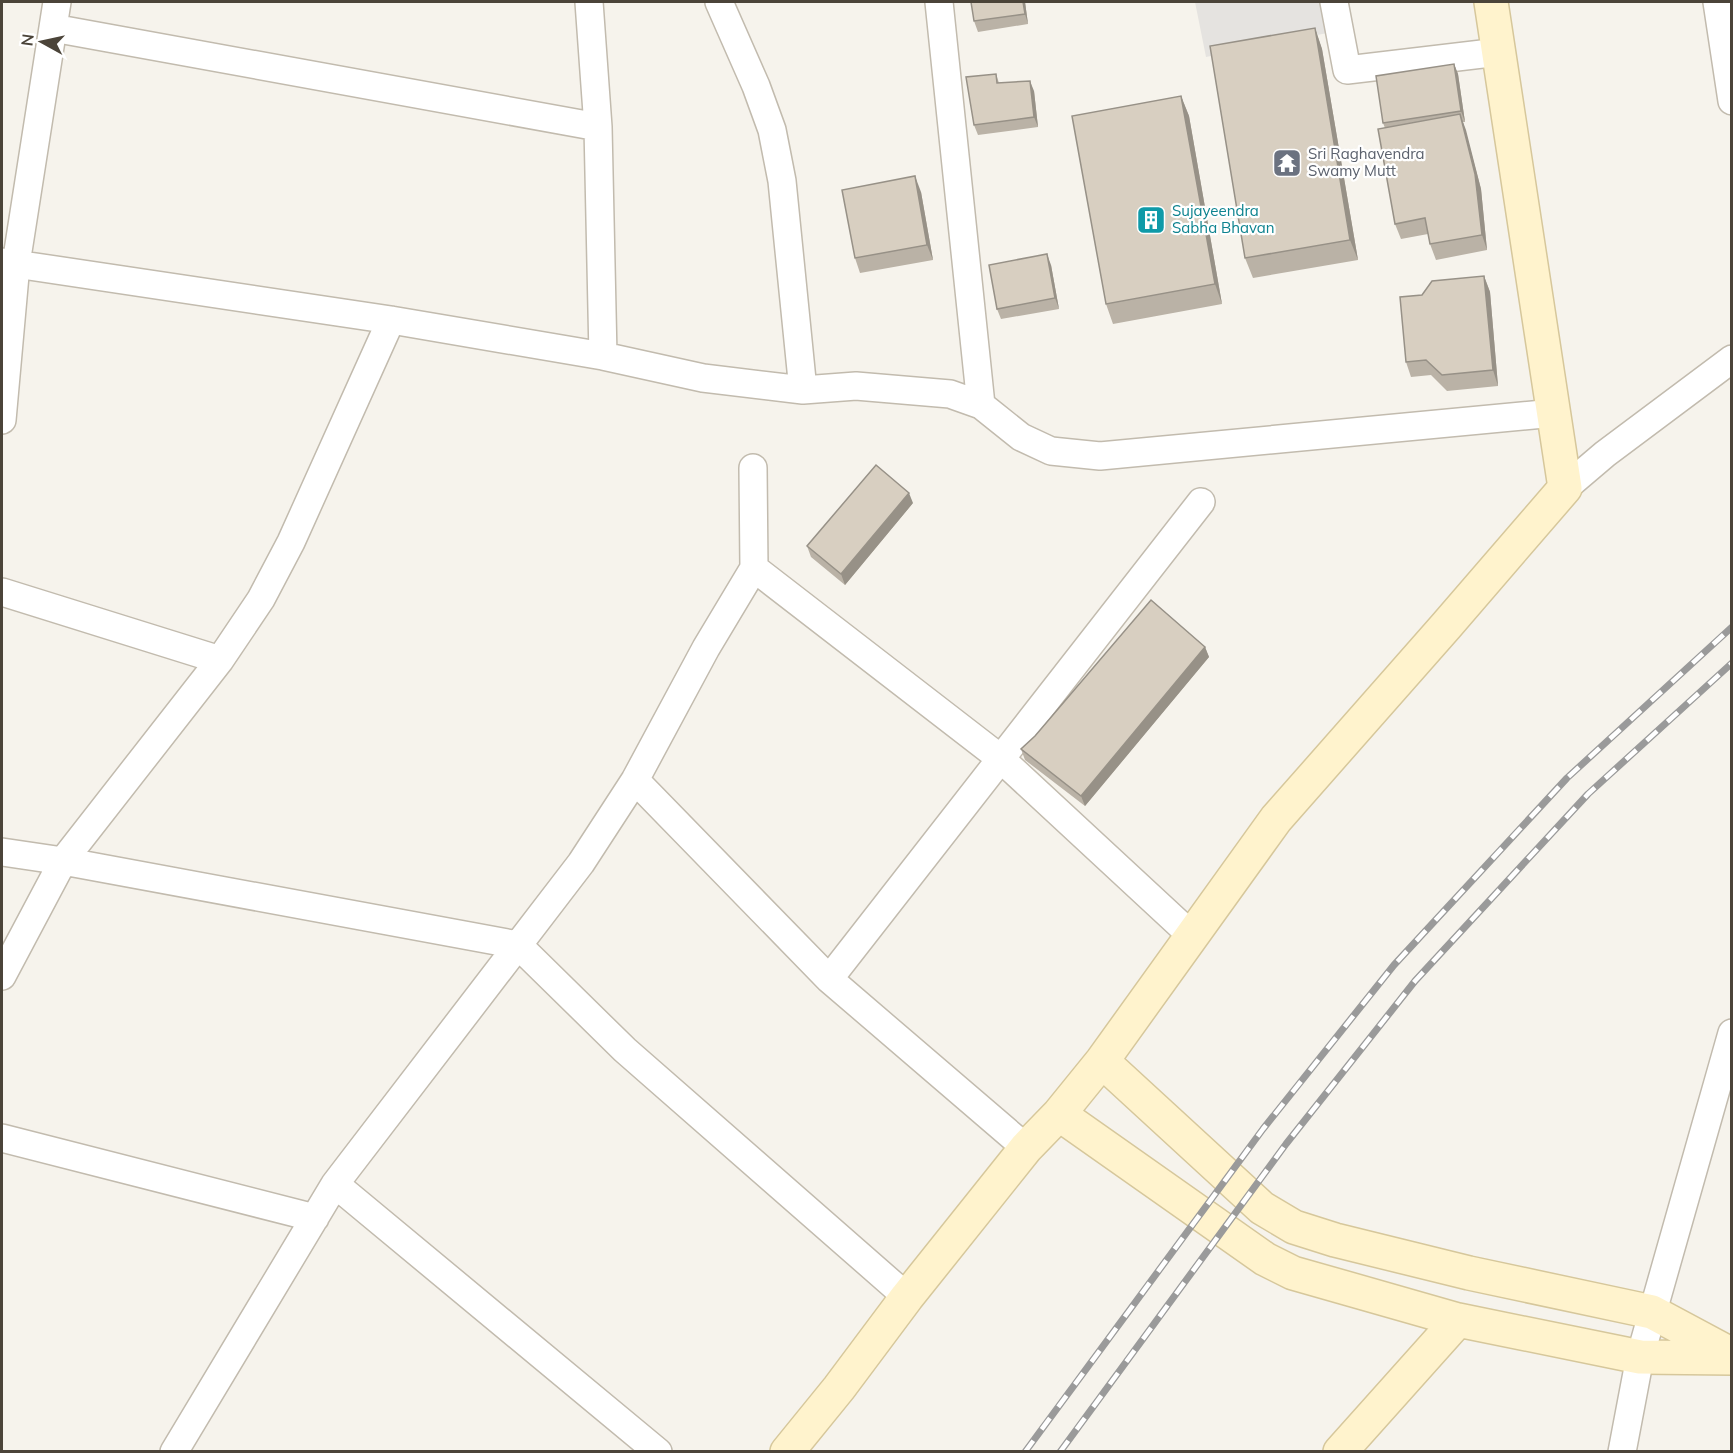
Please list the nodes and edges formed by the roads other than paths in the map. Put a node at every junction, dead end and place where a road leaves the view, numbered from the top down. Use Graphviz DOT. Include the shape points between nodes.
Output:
graph roads {
  1 [pos="57,2"];
  2 [pos="589,2"];
  3 [pos="719,2"];
  4 [pos="939,2"];
  5 [pos="1334,2"];
  6 [pos="1491,2"];
  7 [pos="1717,2"];
  8 [pos="53,28"];
  9 [pos="1499,52"];
  10 [pos="1731,101"];
  11 [pos="598,128"];
  12 [pos="9,263"];
  13 [pos="391,320"];
  14 [pos="603,356"];
  15 [pos="1731,359"];
  16 [pos="803,390"];
  17 [pos="981,405"];
  18 [pos="1554,413"];
  19 [pos="2,420"];
  20 [pos="753,468"];
  21 [pos="1565,488"];
  22 [pos="1201,502"];
  23 [pos="754,568"];
  24 [pos="2,592"];
  25 [pos="220,660"];
  26 [pos="1000,758"];
  27 [pos="635,780"];
  28 [pos="2,852"];
  29 [pos="63,861"];
  30 [pos="1191,935"];
  31 [pos="518,945"];
  32 [pos="2,976"];
  33 [pos="829,979"];
  34 [pos="1731,1033"];
  35 [pos="1102,1061"];
  36 [pos="1059,1114"];
  37 [pos="2,1138"];
  38 [pos="1026,1148"];
  39 [pos="335,1184"];
  40 [pos="315,1218"];
  41 [pos="907,1297"];
  42 [pos="1652,1312"];
  43 [pos="1458,1320"];
  44 [pos="1731,1356"];
  45 [pos="1640,1357"];
  46 [pos="174,1452"];
  47 [pos="657,1452"];
  48 [pos="788,1452"];
  49 [pos="1340,1452"];
  50 [pos="1622,1452"];
  1 -- 8 [label="street"];
  2 -- 11 [label="street"];
  3 -- 16 [label="street" via="772,130 782,181"];
  4 -- 17 [label="street"];
  5 -- 9 [label="street" via="1347,70"];
  6 -- 9 [label="street"];
  7 -- 10 [label="street"];
  8 -- 11 [label="street"];
  8 -- 12 [label="street"];
  9 -- 18 [label="street"];
  11 -- 14 [label="street"];
  12 -- 13 [label="street"];
  12 -- 19 [label="street"];
  13 -- 14 [label="street"];
  13 -- 25 [label="street" via="291,542 261,599"];
  14 -- 16 [label="street" via="703,378"];
  15 -- 21 [label="street"];
  16 -- 17 [label="street" via="856,386 917,390 950,394"];
  17 -- 18 [label="street" via="1021,437 1051,451 1100,456"];
  18 -- 21 [label="street"];
  20 -- 23 [label="street"];
  21 -- 30 [label="street" via="1276,819"];
  22 -- 26 [label="street"];
  23 -- 26 [label="street"];
  23 -- 27 [label="street"];
  24 -- 25 [label="street"];
  25 -- 29 [label="street"];
  26 -- 30 [label="street"];
  26 -- 33 [label="street"];
  27 -- 31 [label="street" via="581,863"];
  27 -- 33 [label="street"];
  28 -- 29 [label="street"];
  29 -- 31 [label="street"];
  29 -- 32 [label="street"];
  30 -- 35 [label="street"];
  31 -- 39 [label="street"];
  31 -- 41 [label="street" via="625,1050"];
  33 -- 38 [label="street"];
  34 -- 42 [label="street"];
  35 -- 36 [label="street"];
  35 -- 42 [label="street" via="1262,1208 1294,1227 1469,1273"];
  36 -- 38 [label="street"];
  36 -- 43 [label="street" via="1265,1259 1293,1273"];
  37 -- 40 [label="street"];
  38 -- 41 [label="street"];
  39 -- 40 [label="street"];
  39 -- 47 [label="street"];
  40 -- 46 [label="street"];
  41 -- 48 [label="street"];
  42 -- 44 [label="street"];
  42 -- 45 [label="street"];
  43 -- 45 [label="street"];
  43 -- 49 [label="street"];
  44 -- 45 [label="street"];
  45 -- 50 [label="street"];
}
